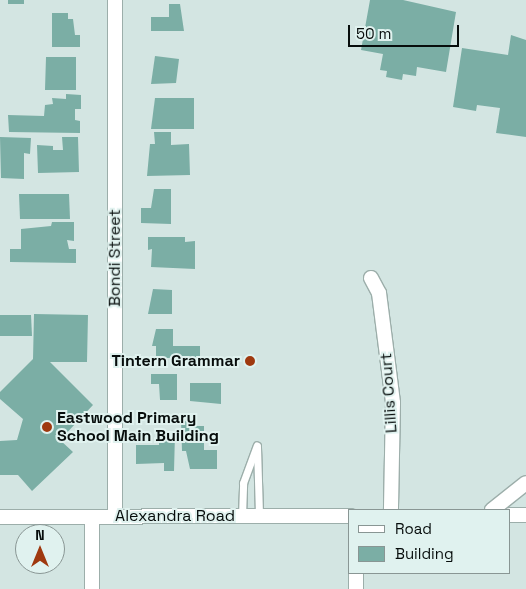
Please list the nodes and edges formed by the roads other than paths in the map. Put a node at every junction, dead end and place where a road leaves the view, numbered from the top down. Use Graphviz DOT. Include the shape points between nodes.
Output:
graph roads {
  1 [pos="115,0"];
  2 [pos="371,278"];
  3 [pos="526,483"];
  4 [pos="392,509"];
  5 [pos="493,509"];
  6 [pos="511,515"];
  7 [pos="526,515"];
  8 [pos="115,516"];
  9 [pos="242,516"];
  10 [pos="259,516"];
  11 [pos="348,516"];
  12 [pos="0,517"];
  13 [pos="92,517"];
  14 [pos="356,574"];
  15 [pos="92,589"];
  16 [pos="356,589"];
  1 -- 8 [label="street, Bondi Street"];
  2 -- 4 [label="street, Lillis Court" via="379,293 393,402"];
  3 -- 5 [label="street"];
  6 -- 7 [label="street"];
  8 -- 9 [label="street, Alexandra Road"];
  8 -- 13 [label="street, Alexandra Road"];
  9 -- 10 [label="street, Alexandra Road"];
  9 -- 10 [label="lane" via="243,483 257,444"];
  10 -- 11 [label="street, Alexandra Road"];
  12 -- 13 [label="street, Alexandra Road"];
  13 -- 15 [label="street"];
  14 -- 16 [label="street"];
}
